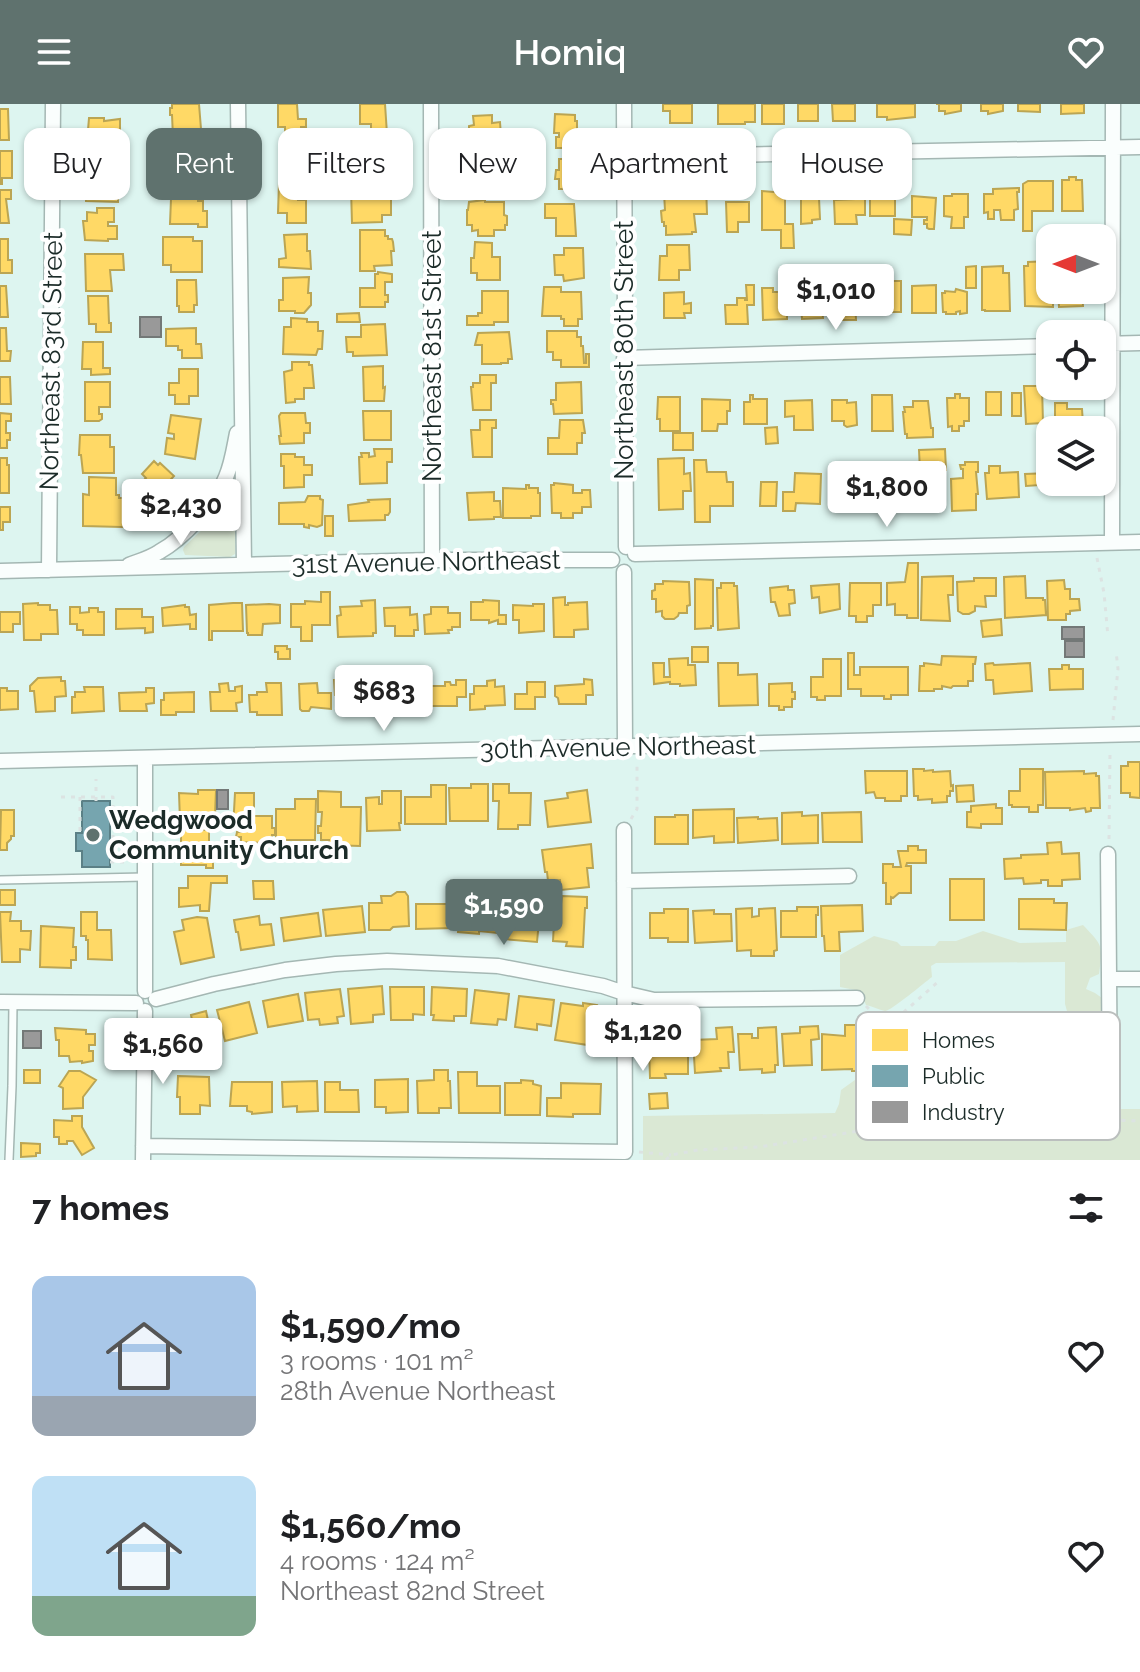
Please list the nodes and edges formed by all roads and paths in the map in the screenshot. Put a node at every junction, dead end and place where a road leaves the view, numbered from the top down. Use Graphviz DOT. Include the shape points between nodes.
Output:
graph roads {
  1 [pos="53,104"];
  2 [pos="238,104"];
  3 [pos="431,104"];
  4 [pos="624,104"];
  5 [pos="1113,104"];
  6 [pos="624,128"];
  7 [pos="1113,147"];
  8 [pos="1140,147"];
  9 [pos="756,154"];
  10 [pos="623,200"];
  11 [pos="1108,320"];
  12 [pos="1140,343"];
  13 [pos="1116,344"];
  14 [pos="1036,346"];
  15 [pos="624,358"];
  16 [pos="1108,400"];
  17 [pos="243,406"];
  18 [pos="1112,542"];
  19 [pos="1140,542"];
  20 [pos="630,550"];
  21 [pos="1097,557"];
  22 [pos="432,560"];
  23 [pos="612,560"];
  24 [pos="244,565"];
  25 [pos="120,568"];
  26 [pos="49,570"];
  27 [pos="0,571"];
  28 [pos="624,572"];
  29 [pos="1108,637"];
  30 [pos="1116,651"];
  31 [pos="1112,724"];
  32 [pos="1140,734"];
  33 [pos="625,747"];
  34 [pos="1110,751"];
  35 [pos="145,758"];
  36 [pos="0,761"];
  37 [pos="637,761"];
  38 [pos="96,779"];
  39 [pos="61,797"];
  40 [pos="80,797"];
  41 [pos="96,799"];
  42 [pos="113,822"];
  43 [pos="130,822"];
  44 [pos="627,826"];
  45 [pos="80,833"];
  46 [pos="1108,851"];
  47 [pos="110,852"];
  48 [pos="110,862"];
  49 [pos="129,862"];
  50 [pos="849,876"];
  51 [pos="145,877"];
  52 [pos="0,880"];
  53 [pos="624,881"];
  54 [pos="1109,979"];
  55 [pos="1140,979"];
  56 [pos="939,981"];
  57 [pos="624,993"];
  58 [pos="145,1001"];
  59 [pos="861,1001"];
  60 [pos="6,1002"];
  61 [pos="872,1012"];
  62 [pos="904,1012"];
  63 [pos="1109,1012"];
  64 [pos="1120,1120"];
  65 [pos="1140,1121"];
  66 [pos="856,1131"];
  67 [pos="625,1152"];
  68 [pos="143,1153"];
  69 [pos="671,1155"];
  70 [pos="9,1160"];
  71 [pos="666,1160"];
  1 -- 26 [label="street, Northeast 83rd Street"];
  2 -- 17 [label="street"];
  3 -- 22 [label="street, Northeast 81st Street"];
  4 -- 6 [label="street, Northeast 80th Street"];
  5 -- 7 [label="street"];
  7 -- 8 [label="street"];
  7 -- 9 [label="street"];
  7 -- 11 [label="street"];
  10 -- 15 [label="street, Northeast 80th Street"];
  12 -- 13 [label="street"];
  14 -- 15 [label="street"];
  15 -- 20 [label="street, Northeast 80th Street"];
  16 -- 18 [label="street"];
  17 -- 24 [label="street"];
  17 -- 25 [label="street" via="227,475 208,505 165,548"];
  18 -- 19 [label="street"];
  18 -- 20 [label="street"];
  20 -- 23 [label="street" via="615,551"];
  20 -- 28 [label="street" via="637,562"];
  21 -- 29 [label="path"];
  22 -- 23 [label="street, 31st Avenue Northeast"];
  22 -- 24 [label="street, 31st Avenue Northeast"];
  23 -- 28 [label="street"];
  24 -- 25 [label="street, 31st Avenue Northeast"];
  25 -- 26 [label="street, 31st Avenue Northeast"];
  26 -- 27 [label="street, 31st Avenue Northeast"];
  28 -- 33 [label="street"];
  30 -- 31 [label="path"];
  32 -- 33 [label="street, 30th Avenue Northeast"];
  33 -- 35 [label="street, 30th Avenue Northeast"];
  34 -- 46 [label="path"];
  35 -- 36 [label="street, 30th Avenue Northeast"];
  35 -- 51 [label="street"];
  37 -- 44 [label="path" via="637,809"];
  38 -- 41 [label="path"];
  39 -- 40 [label="path"];
  40 -- 41 [label="path"];
  40 -- 45 [label="path"];
  41 -- 42 [label="path" via="113,797"];
  42 -- 43 [label="path"];
  42 -- 47 [label="path"];
  44 -- 53 [label="street"];
  46 -- 54 [label="street"];
  48 -- 49 [label="path"];
  50 -- 53 [label="street"];
  51 -- 52 [label="lane"];
  51 -- 58 [label="street"];
  53 -- 57 [label="street"];
  54 -- 55 [label="street"];
  54 -- 63 [label="street"];
  56 -- 62 [label="path"];
  57 -- 58 [label="street" via="498,966 387,961 285,970"];
  57 -- 59 [label="street" via="654,1000"];
  57 -- 67 [label="street"];
  58 -- 60 [label="street"];
  58 -- 68 [label="street"];
  59 -- 61 [label="path"];
  60 -- 70 [label="lane" via="12,1086"];
  64 -- 65 [label="path"];
  66 -- 69 [label="path"];
  67 -- 68 [label="street"];
  67 -- 69 [label="path"];
  69 -- 71 [label="path"];
}
